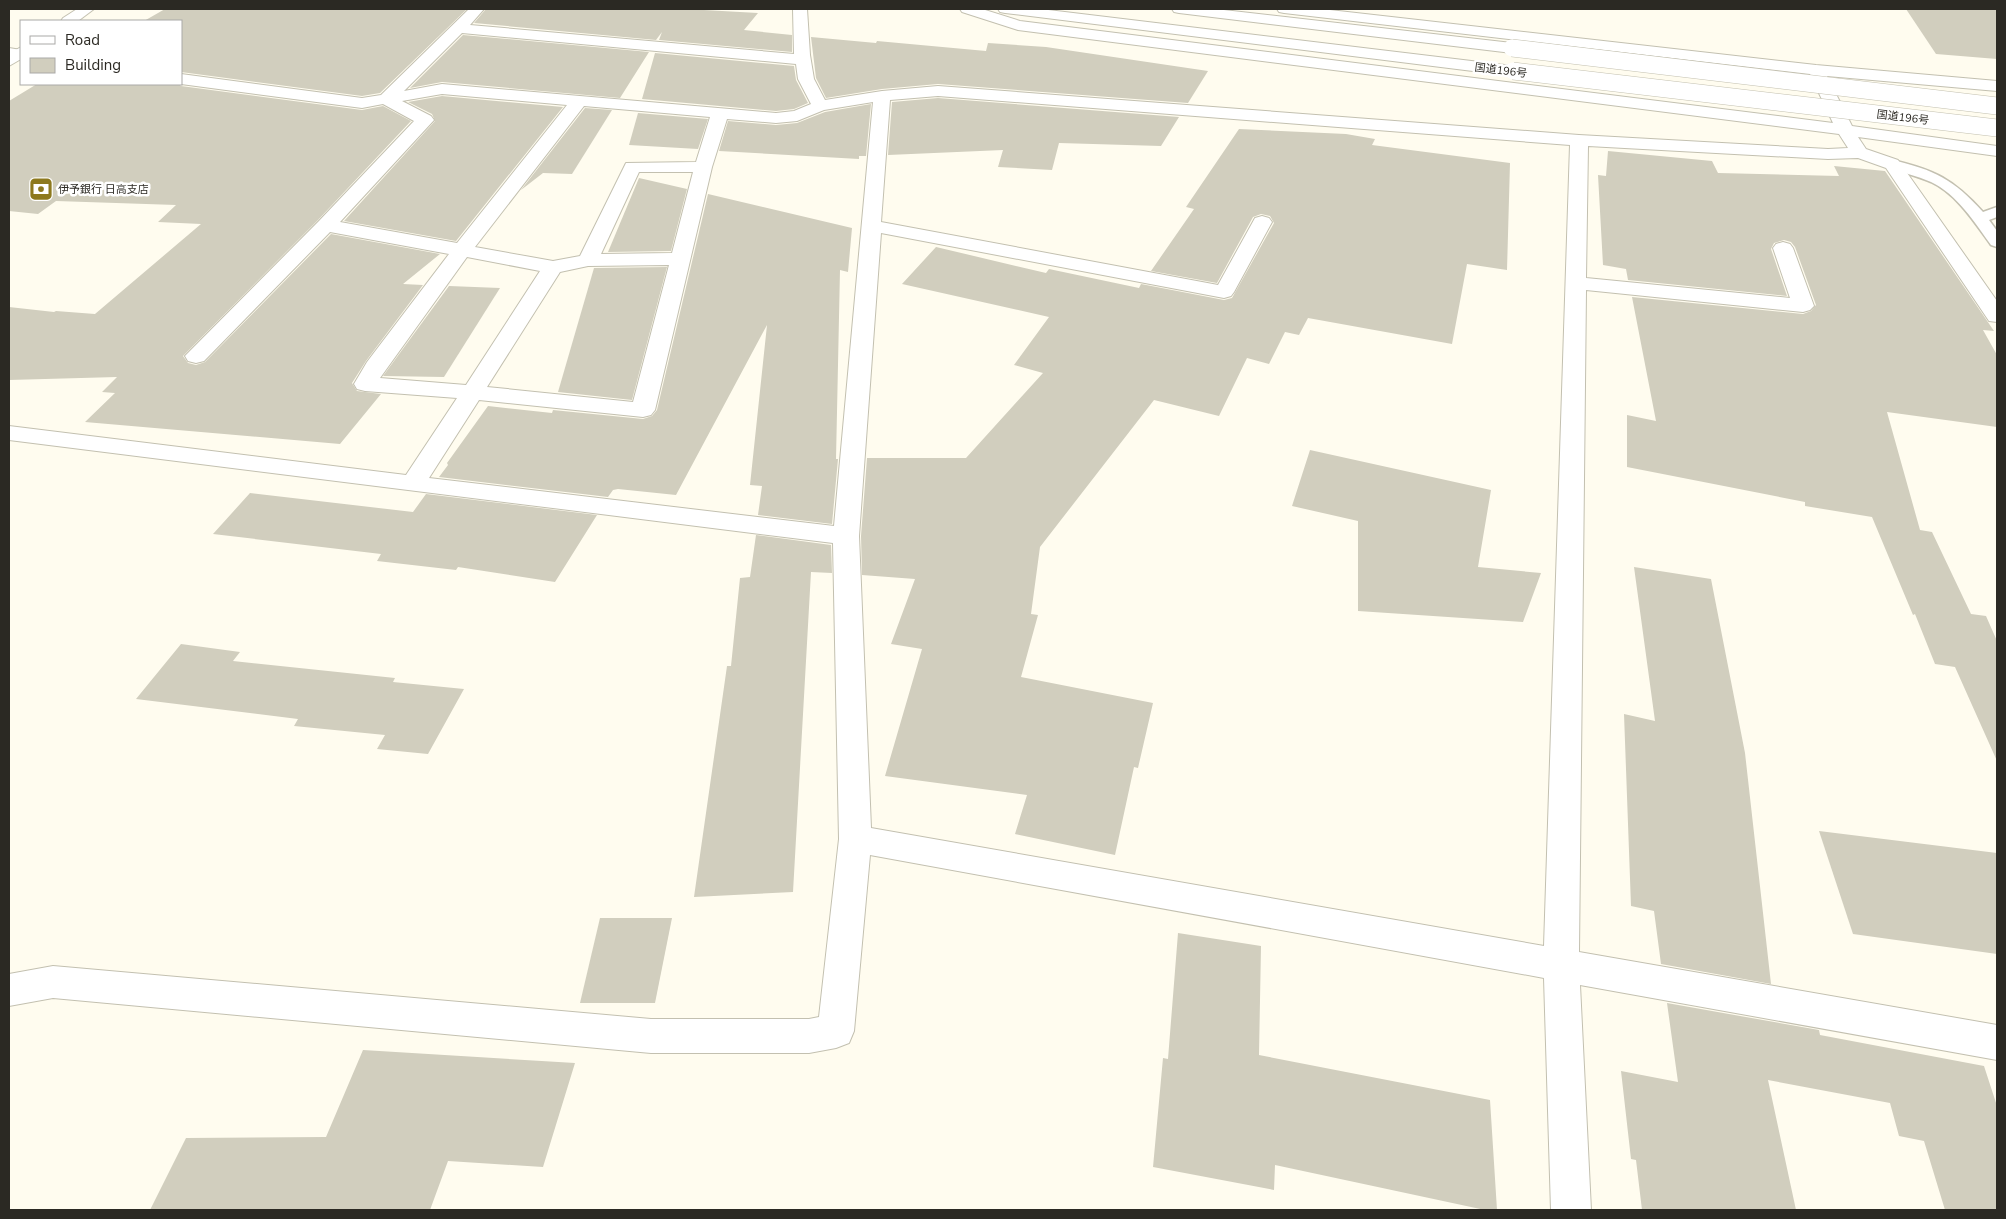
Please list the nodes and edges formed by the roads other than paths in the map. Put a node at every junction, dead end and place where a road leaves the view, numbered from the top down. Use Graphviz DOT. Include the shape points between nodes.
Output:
graph roads {
  1 [pos="87,9"];
  2 [pos="477,9"];
  3 [pos="800,9"];
  4 [pos="967,9"];
  5 [pos="1005,9"];
  6 [pos="1179,9"];
  7 [pos="1284,9"];
  8 [pos="1340,12"];
  9 [pos="70,20"];
  10 [pos="458,28"];
  11 [pos="803,60"];
  12 [pos="1816,70"];
  13 [pos="182,79"];
  14 [pos="1997,86"];
  15 [pos="882,96"];
  16 [pos="386,99"];
  17 [pos="579,101"];
  18 [pos="820,106"];
  19 [pos="1997,106"];
  20 [pos="720,114"];
  21 [pos="1997,128"];
  22 [pos="1845,130"];
  23 [pos="1578,140"];
  24 [pos="1997,151"];
  25 [pos="1860,153"];
  26 [pos="1892,164"];
  27 [pos="702,167"];
  28 [pos="1997,212"];
  29 [pos="1980,218"];
  30 [pos="1262,222"];
  31 [pos="326,225"];
  32 [pos="872,226"];
  33 [pos="1997,242"];
  34 [pos="1783,248"];
  35 [pos="462,250"];
  36 [pos="680,259"];
  37 [pos="588,260"];
  38 [pos="553,267"];
  39 [pos="1575,282"];
  40 [pos="1997,316"];
  41 [pos="196,356"];
  42 [pos="472,392"];
  43 [pos="9,433"];
  44 [pos="413,484"];
  45 [pos="846,536"];
  46 [pos="855,839"];
  47 [pos="1561,965"];
  48 [pos="9,990"];
  49 [pos="1997,1042"];
  50 [pos="1571,1210"];
  1 -- 9 [label="main road"];
  2 -- 10 [label="main road"];
  3 -- 11 [label="main road"];
  4 -- 22 [label="main road" via="1018,24"];
  5 -- 21 [label="main road, 国道196号, bridge"];
  6 -- 19 [label="main road, 国道196号, bridge"];
  7 -- 8 [label="main road"];
  8 -- 12 [label="main road"];
  10 -- 11 [label="main road"];
  10 -- 16 [label="main road"];
  11 -- 18 [label="main road" via="806,79"];
  12 -- 14 [label="main road"];
  12 -- 22 [label="main road"];
  13 -- 16 [label="main road" via="362,103"];
  15 -- 18 [label="main road"];
  15 -- 23 [label="main road" via="938,91"];
  15 -- 32 [label="main road"];
  16 -- 17 [label="main road" via="442,89"];
  16 -- 31 [label="main road" via="426,120"];
  17 -- 20 [label="main road"];
  17 -- 35 [label="main road"];
  18 -- 20 [label="main road" via="797,116 776,118"];
  20 -- 27 [label="main road"];
  22 -- 24 [label="main road"];
  22 -- 25 [label="main road"];
  23 -- 25 [label="main road"];
  23 -- 39 [label="main road"];
  25 -- 26 [label="main road"];
  26 -- 29 [label="lane" via="1937,179 1958,194"];
  26 -- 40 [label="main road"];
  27 -- 36 [label="main road"];
  27 -- 37 [label="main road" via="632,167"];
  28 -- 29 [label="lane"];
  29 -- 33 [label="lane"];
  30 -- 32 [label="main road" via="1224,292"];
  31 -- 35 [label="main road"];
  31 -- 41 [label="main road"];
  32 -- 45 [label="main road"];
  34 -- 39 [label="main road" via="1803,306"];
  35 -- 38 [label="main road"];
  35 -- 42 [label="main road" via="365,384"];
  36 -- 37 [label="main road"];
  36 -- 42 [label="main road" via="643,410"];
  37 -- 38 [label="main road"];
  38 -- 42 [label="main road"];
  39 -- 47 [label="main road"];
  42 -- 44 [label="main road"];
  43 -- 44 [label="main road"];
  44 -- 45 [label="main road"];
  45 -- 46 [label="main road"];
  46 -- 47 [label="main road"];
  46 -- 48 [label="main road" via="836,1031 818,1034 651,1036 53,982"];
  47 -- 49 [label="main road"];
  47 -- 50 [label="main road"];
}
